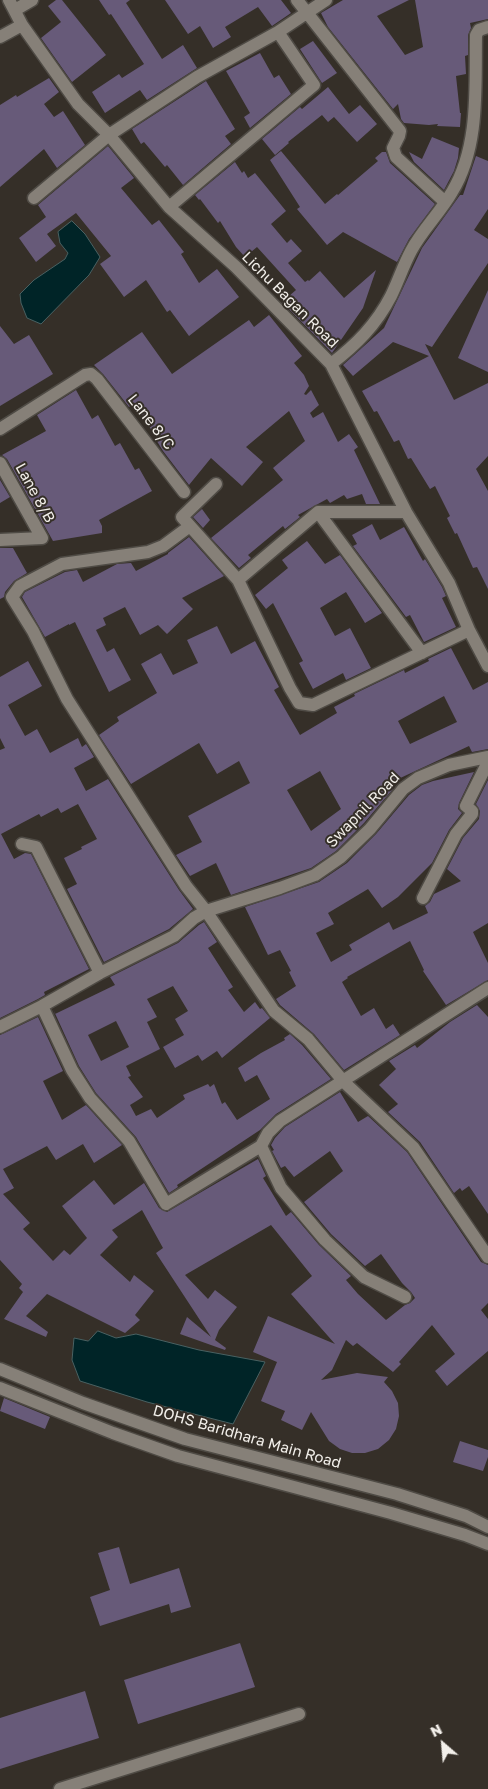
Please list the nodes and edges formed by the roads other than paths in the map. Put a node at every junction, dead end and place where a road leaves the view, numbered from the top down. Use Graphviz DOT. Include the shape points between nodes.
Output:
graph roads {
  1 [pos="32,0"];
  2 [pos="297,0"];
  3 [pos="326,0"];
  4 [pos="12,5"];
  5 [pos="306,12"];
  6 [pos="22,25"];
  7 [pos="488,26"];
  8 [pos="278,32"];
  9 [pos="0,37"];
  10 [pos="109,135"];
  11 [pos="34,198"];
  12 [pos="445,202"];
  13 [pos="169,207"];
  14 [pos="331,364"];
  15 [pos="0,429"];
  16 [pos="0,463"];
  17 [pos="216,484"];
  18 [pos="184,492"];
  19 [pos="318,512"];
  20 [pos="406,512"];
  21 [pos="190,526"];
  22 [pos="0,540"];
  23 [pos="238,580"];
  24 [pos="469,630"];
  25 [pos="422,653"];
  26 [pos="488,666"];
  27 [pos="488,757"];
  28 [pos="488,762"];
  29 [pos="22,844"];
  30 [pos="423,898"];
  31 [pos="206,911"];
  32 [pos="100,973"];
  33 [pos="488,988"];
  34 [pos="42,1006"];
  35 [pos="0,1026"];
  36 [pos="344,1082"];
  37 [pos="261,1146"];
  38 [pos="488,1257"];
  39 [pos="405,1297"];
  40 [pos="0,1369"];
  41 [pos="0,1388"];
  42 [pos="488,1527"];
  43 [pos="488,1544"];
  44 [pos="300,1714"];
  45 [pos="60,1789"];
  1 -- 4 [label="street"];
  2 -- 5 [label="street"];
  3 -- 5 [label="street"];
  4 -- 6 [label="street, Lichu Bagan Road"];
  5 -- 8 [label="street"];
  5 -- 12 [label="street" via="400,131 392,148 396,157"];
  6 -- 9 [label="street"];
  6 -- 10 [label="street, Lichu Bagan Road" via="78,104"];
  7 -- 12 [label="street" via="476,35 474,113 464,165"];
  8 -- 10 [label="street" via="198,77"];
  8 -- 13 [label="street" via="314,85"];
  10 -- 11 [label="street"];
  10 -- 13 [label="street, Lichu Bagan Road"];
  12 -- 14 [label="street" via="418,238 392,295 373,326"];
  13 -- 14 [label="street, Lichu Bagan Road" via="236,267"];
  14 -- 20 [label="street, Lichu Bagan Road"];
  15 -- 18 [label="street, Lane 8/C" via="91,374"];
  16 -- 22 [label="street, Lane 8/B" via="42,538"];
  17 -- 21 [label="street" via="182,517"];
  19 -- 20 [label="street"];
  19 -- 23 [label="street"];
  19 -- 25 [label="street"];
  20 -- 24 [label="street, Lichu Bagan Road" via="448,583"];
  21 -- 23 [label="street"];
  21 -- 31 [label="street" via="163,546 148,552 62,564 20,586 12,597 33,631 67,700 186,886"];
  23 -- 25 [label="street" via="299,703 313,705"];
  24 -- 25 [label="street"];
  24 -- 26 [label="street, Lichu Bagan Road"];
  27 -- 31 [label="street, Swapnil Road" via="449,766 418,778 403,789 370,829 341,857 314,875"];
  28 -- 30 [label="street" via="466,806 472,814 456,834"];
  29 -- 32 [label="street" via="36,847"];
  31 -- 32 [label="street, Swapnil Road" via="174,936"];
  31 -- 36 [label="street" via="274,1011 308,1039"];
  32 -- 34 [label="street, Swapnil Road"];
  33 -- 36 [label="street"];
  34 -- 35 [label="street, Swapnil Road"];
  34 -- 37 [label="street" via="72,1070 90,1098 129,1141 166,1204"];
  36 -- 37 [label="street" via="280,1121"];
  36 -- 38 [label="street" via="413,1147"];
  37 -- 39 [label="street" via="281,1188 325,1240 364,1277"];
  40 -- 42 [label="street, DOHS Baridhara Main Road" via="185,1439 397,1494 466,1516"];
  41 -- 43 [label="street" via="178,1456 391,1513"];
  44 -- 45 [label="street"];
}
